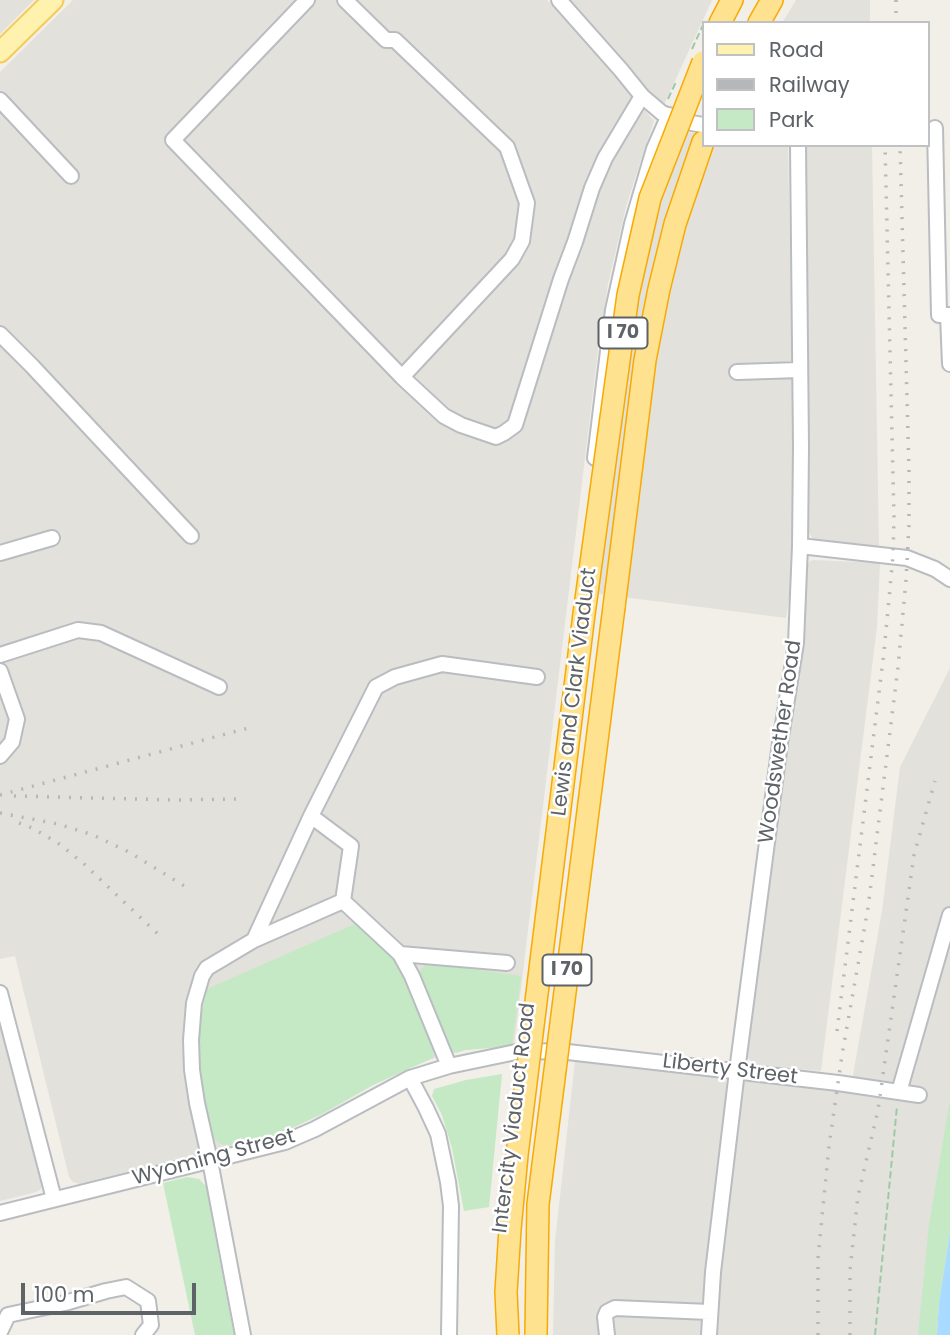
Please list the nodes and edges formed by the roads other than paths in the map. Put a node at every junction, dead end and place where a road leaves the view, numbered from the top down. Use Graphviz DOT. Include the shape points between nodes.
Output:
graph roads {
  1 [pos="52,0"];
  2 [pos="307,0"];
  3 [pos="345,0"];
  4 [pos="559,0"];
  5 [pos="732,0"];
  6 [pos="772,0"];
  7 [pos="721,21"];
  8 [pos="760,21"];
  9 [pos="0,52"];
  10 [pos="702,64"];
  11 [pos="642,96"];
  12 [pos="0,100"];
  13 [pos="669,115"];
  14 [pos="702,125"];
  15 [pos="938,128"];
  16 [pos="702,145"];
  17 [pos="798,147"];
  18 [pos="71,176"];
  19 [pos="949,315"];
  20 [pos="0,334"];
  21 [pos="950,365"];
  22 [pos="800,370"];
  23 [pos="737,372"];
  24 [pos="402,377"];
  25 [pos="191,536"];
  26 [pos="52,538"];
  27 [pos="800,547"];
  28 [pos="0,553"];
  29 [pos="950,579"];
  30 [pos="0,655"];
  31 [pos="0,671"];
  32 [pos="537,677"];
  33 [pos="219,687"];
  34 [pos="0,756"];
  35 [pos="311,816"];
  36 [pos="343,901"];
  37 [pos="950,915"];
  38 [pos="254,940"];
  39 [pos="400,954"];
  40 [pos="507,963"];
  41 [pos="0,993"];
  42 [pos="540,1051"];
  43 [pos="523,1052"];
  44 [pos="449,1066"];
  45 [pos="737,1071"];
  46 [pos="410,1078"];
  47 [pos="899,1091"];
  48 [pos="919,1095"];
  49 [pos="210,1161"];
  50 [pos="54,1199"];
  51 [pos="0,1213"];
  52 [pos="709,1312"];
  53 [pos="0,1332"];
  54 [pos="143,1335"];
  55 [pos="243,1335"];
  56 [pos="449,1335"];
  57 [pos="500,1335"];
  58 [pos="508,1335"];
  59 [pos="536,1335"];
  60 [pos="607,1335"];
  61 [pos="709,1335"];
  1 -- 9 [label="main road"];
  2 -- 24 [label="street" via="173,140"];
  3 -- 24 [label="street" via="386,40 395,40 507,147 527,203 522,241 512,259"];
  4 -- 11 [label="street"];
  5 -- 7 [label="highway"];
  6 -- 8 [label="highway"];
  10 -- 58 [label="highway, Lewis and Clark Viaduct / I 70, bridge" via="650,198 628,295 517,1155 506,1292"];
  11 -- 13 [label="street"];
  11 -- 24 [label="street" via="592,188 515,425 496,437 461,425 444,416"];
  12 -- 18 [label="street"];
  13 -- 14 [label="street"];
  13 -- 43 [label="street, Intercity Viaduct Road" via="632,224 613,310"];
  15 -- 19 [label="street" via="939,315"];
  16 -- 59 [label="highway, Lewis and Clark Viaduct / I 70, bridge" via="675,224 645,360 538,1204"];
  17 -- 22 [label="street, Woodswether Road"];
  19 -- 21 [label="street"];
  20 -- 25 [label="street"];
  22 -- 23 [label="street"];
  22 -- 27 [label="street, Woodswether Road"];
  26 -- 28 [label="street"];
  27 -- 29 [label="street" via="907,558"];
  27 -- 45 [label="street, Woodswether Road" via="796,643"];
  30 -- 33 [label="street" via="78,630 101,633"];
  31 -- 34 [label="street" via="17,719 12,742"];
  32 -- 35 [label="street" via="442,664 376,687"];
  35 -- 36 [label="street" via="351,846"];
  35 -- 38 [label="street"];
  36 -- 38 [label="street"];
  36 -- 39 [label="street"];
  37 -- 47 [label="street"];
  38 -- 49 [label="street" via="207,968 194,1003 192,1070"];
  39 -- 40 [label="street"];
  39 -- 44 [label="street"];
  41 -- 50 [label="street"];
  42 -- 43 [label="street, Wyoming Street"];
  42 -- 45 [label="street, Liberty Street"];
  43 -- 44 [label="street, Wyoming Street"];
  43 -- 57 [label="street, Intercity Viaduct Road" via="504,1189 498,1264"];
  44 -- 46 [label="street, Wyoming Street"];
  45 -- 47 [label="street, Liberty Street"];
  45 -- 52 [label="street, Woodswether Road"];
  46 -- 49 [label="street, Wyoming Street" via="285,1142"];
  46 -- 56 [label="street" via="438,1134 448,1182"];
  47 -- 48 [label="street, Liberty Street"];
  49 -- 50 [label="street, Wyoming Street"];
  49 -- 55 [label="street"];
  50 -- 51 [label="street, Wyoming Street"];
  52 -- 60 [label="street" via="615,1308 605,1317"];
  52 -- 61 [label="street, Woodswether Road"];
  53 -- 54 [label="street" via="8,1315 126,1287 148,1301 151,1325"];
}
